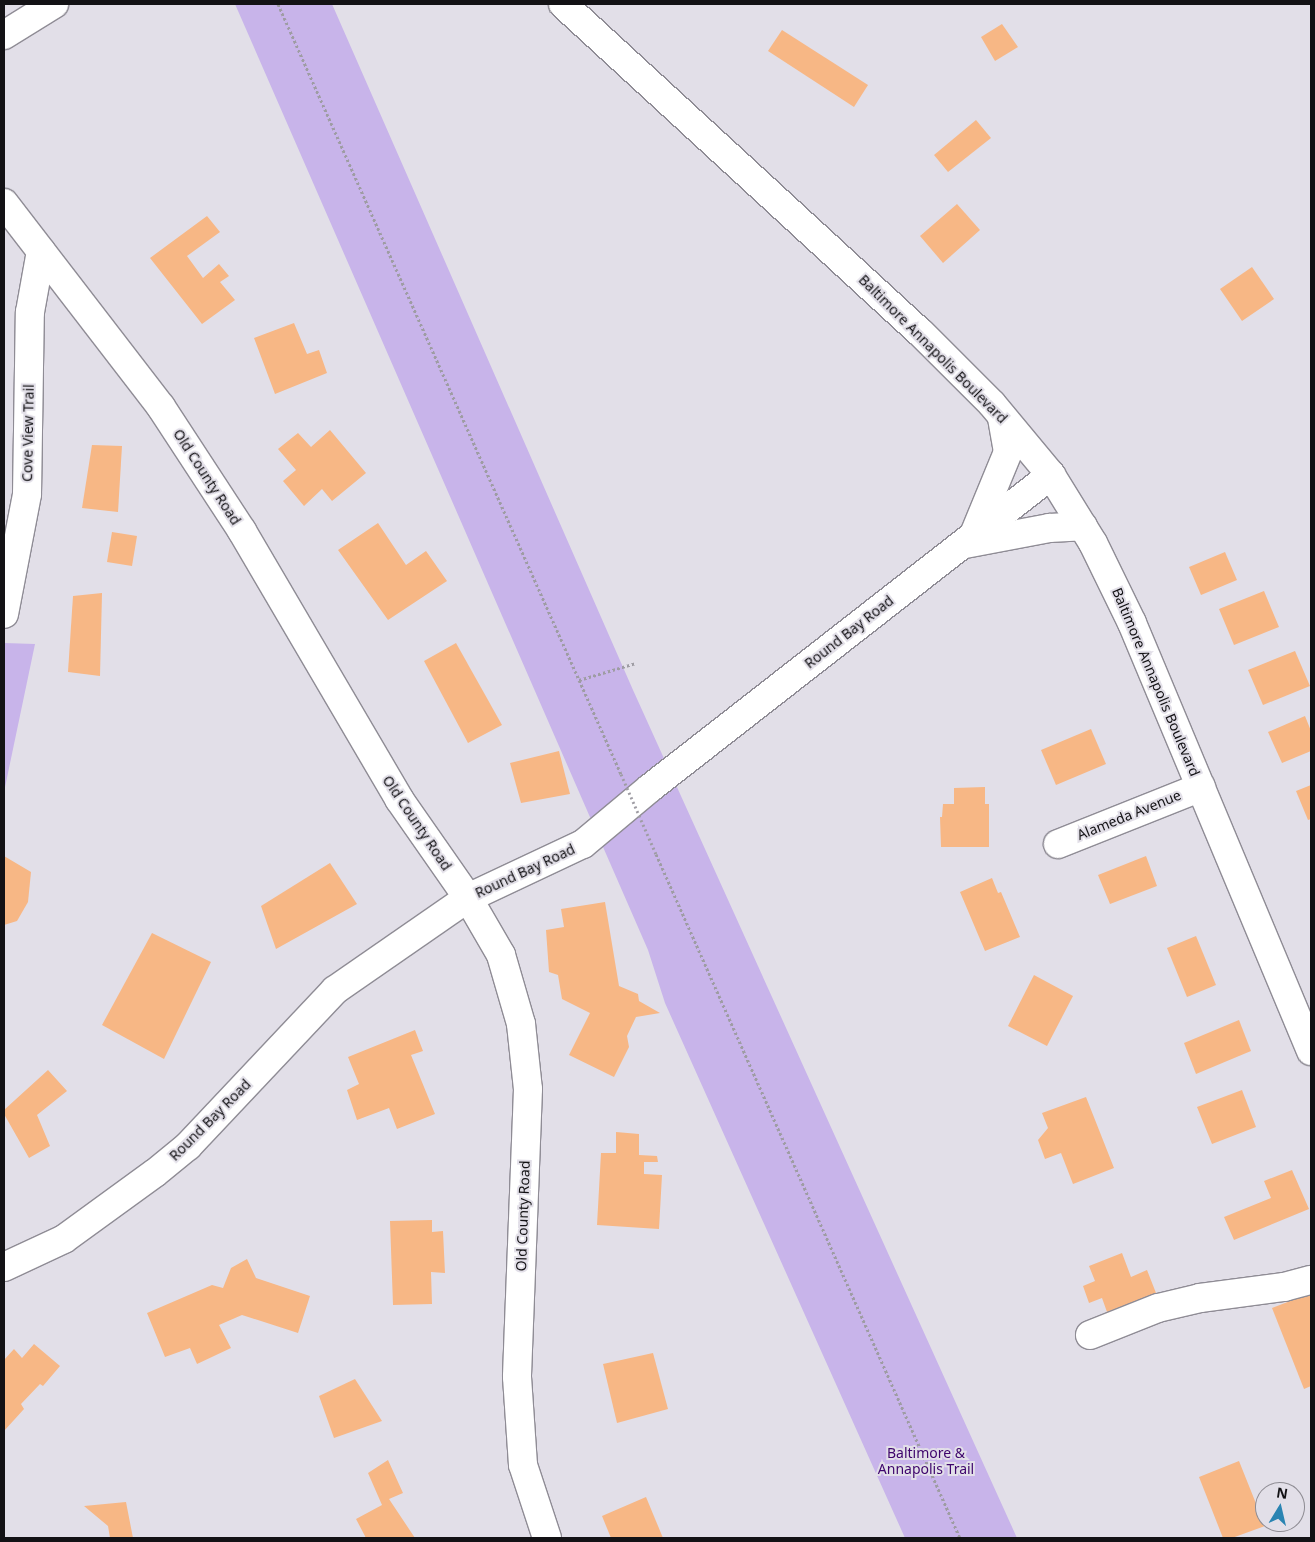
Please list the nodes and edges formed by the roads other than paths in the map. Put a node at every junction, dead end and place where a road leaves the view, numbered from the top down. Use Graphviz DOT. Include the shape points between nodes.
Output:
graph roads {
  1 [pos="54,4"];
  2 [pos="563,4"];
  3 [pos="4,35"];
  4 [pos="4,203"];
  5 [pos="41,251"];
  6 [pos="1002,415"];
  7 [pos="1051,475"];
  8 [pos="1083,526"];
  9 [pos="967,540"];
  10 [pos="4,614"];
  11 [pos="1201,787"];
  12 [pos="1058,844"];
  13 [pos="468,898"];
  14 [pos="1311,1052"];
  15 [pos="4,1267"];
  16 [pos="1311,1280"];
  17 [pos="1090,1335"];
  18 [pos="547,1538"];
  1 -- 3 [label="street"];
  2 -- 6 [label="street, Baltimore Annapolis Boulevard" via="914,327"];
  4 -- 5 [label="street, Old County Road"];
  5 -- 10 [label="street, Cove View Trail" via="30,312 27,494"];
  5 -- 13 [label="street, Old County Road" via="161,407 242,531 398,799"];
  6 -- 7 [label="street, Baltimore Annapolis Boulevard"];
  6 -- 9 [label="street" via="1008,452"];
  7 -- 8 [label="street, Baltimore Annapolis Boulevard"];
  7 -- 9 [label="street, Round Bay Road"];
  8 -- 9 [label="street"];
  8 -- 11 [label="street, Baltimore Annapolis Boulevard" via="1132,623"];
  9 -- 13 [label="street, Round Bay Road" via="582,844"];
  11 -- 12 [label="street, Alameda Avenue"];
  11 -- 14 [label="street, Baltimore Annapolis Boulevard"];
  13 -- 15 [label="street, Round Bay Road" via="335,990 188,1146 155,1174 64,1239"];
  13 -- 18 [label="street, Old County Road" via="501,955 521,1024 528,1089 517,1377 523,1465"];
  16 -- 17 [label="street" via="1158,1308"];
}
